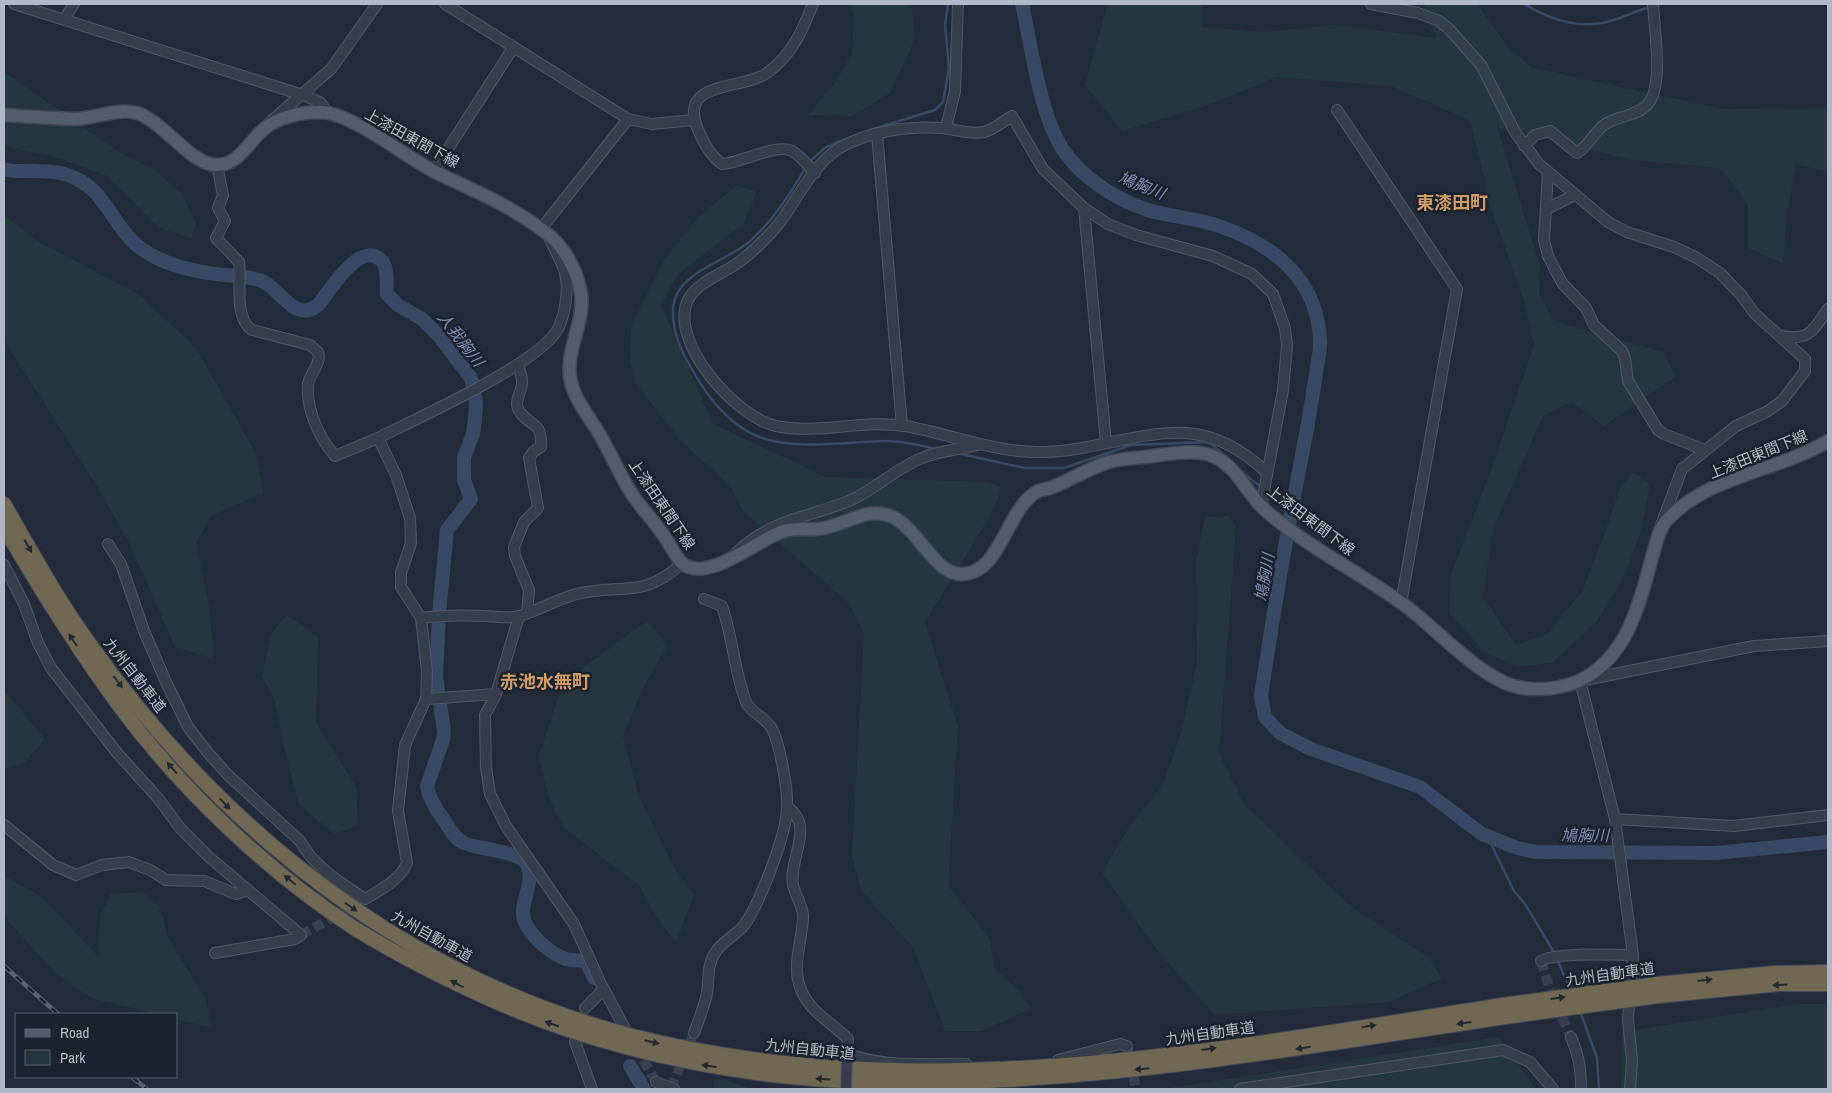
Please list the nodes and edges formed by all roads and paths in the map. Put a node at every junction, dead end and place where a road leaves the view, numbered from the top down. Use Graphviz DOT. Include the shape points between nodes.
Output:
graph roads {
  1 [pos="14,4"];
  2 [pos="74,4"];
  3 [pos="377,4"];
  4 [pos="444,4"];
  5 [pos="814,4"];
  6 [pos="958,4"];
  7 [pos="1371,4"];
  8 [pos="1653,4"];
  9 [pos="64,18"];
  10 [pos="513,48"];
  11 [pos="299,95"];
  12 [pos="1337,110"];
  13 [pos="327,112"];
  14 [pos="4,115"];
  15 [pos="628,119"];
  16 [pos="694,120"];
  17 [pos="268,124"];
  18 [pos="946,128"];
  19 [pos="877,134"];
  20 [pos="1524,146"];
  21 [pos="216,165"];
  22 [pos="433,172"];
  23 [pos="1548,172"];
  24 [pos="815,173"];
  25 [pos="1575,195"];
  26 [pos="1084,208"];
  27 [pos="1546,209"];
  28 [pos="544,231"];
  29 [pos="1828,309"];
  30 [pos="1777,335"];
  31 [pos="518,366"];
  32 [pos="902,426"];
  33 [pos="378,438"];
  34 [pos="1828,441"];
  35 [pos="1106,443"];
  36 [pos="981,444"];
  37 [pos="1705,450"];
  38 [pos="1266,472"];
  39 [pos="4,504"];
  40 [pos="1261,507"];
  41 [pos="1661,526"];
  42 [pos="4,527"];
  43 [pos="108,544"];
  44 [pos="730,559"];
  45 [pos="682,563"];
  46 [pos="4,565"];
  47 [pos="704,599"];
  48 [pos="1401,603"];
  49 [pos="523,614"];
  50 [pos="420,618"];
  51 [pos="1828,641"];
  52 [pos="1580,681"];
  53 [pos="496,694"];
  54 [pos="426,699"];
  55 [pos="788,807"];
  56 [pos="1828,815"];
  57 [pos="1615,819"];
  58 [pos="4,825"];
  59 [pos="248,890"];
  60 [pos="215,953"];
  61 [pos="1634,955"];
  62 [pos="1541,962"];
  63 [pos="1828,972"];
  64 [pos="1828,984"];
  65 [pos="604,989"];
  66 [pos="1657,990"];
  67 [pos="504,998"];
  68 [pos="585,1008"];
  69 [pos="624,1026"];
  70 [pos="694,1033"];
  71 [pos="1571,1038"];
  72 [pos="575,1042"];
  73 [pos="1127,1046"];
  74 [pos="847,1055"];
  75 [pos="656,1082"];
  76 [pos="592,1089"];
  77 [pos="674,1089"];
  78 [pos="846,1089"];
  79 [pos="1240,1089"];
  80 [pos="1552,1089"];
  81 [pos="1581,1089"];
  82 [pos="1630,1089"];
  1 -- 9 [label="street"];
  2 -- 9 [label="street"];
  3 -- 11 [label="street" via="331,68"];
  4 -- 10 [label="street"];
  5 -- 16 [label="street" via="798,40 778,64 759,78 706,92 693,108"];
  6 -- 18 [label="street" via="955,91"];
  7 -- 20 [label="street" via="1418,13 1449,29 1481,65"];
  8 -- 20 [label="street" via="1657,71 1654,93 1648,105 1636,113 1604,124 1577,153 1550,131 1536,135"];
  9 -- 11 [label="street"];
  10 -- 15 [label="street"];
  10 -- 22 [label="street"];
  11 -- 13 [label="street" via="321,103"];
  11 -- 17 [label="street"];
  12 -- 48 [label="street" via="1457,289"];
  13 -- 17 [label="main road" via="293,116"];
  13 -- 22 [label="main road, 上漆田東間下線" via="405,153"];
  14 -- 21 [label="main road" via="80,119 126,112 139,114 154,122 194,155"];
  15 -- 16 [label="street" via="652,124"];
  15 -- 28 [label="street"];
  16 -- 24 [label="street" via="715,159 722,164 785,149 799,156"];
  17 -- 21 [label="main road" via="234,161"];
  18 -- 19 [label="street" via="900,129"];
  18 -- 26 [label="street" via="983,132 1012,116 1043,169"];
  19 -- 24 [label="street" via="835,151"];
  19 -- 32 [label="street"];
  20 -- 23 [label="street"];
  21 -- 33 [label="street" via="223,195 218,208 225,221 216,238 239,262 241,314 245,324 252,330 310,345 318,352 318,361 308,384 309,403 326,445 335,456"];
  22 -- 28 [label="main road, 上漆田東間下線" via="469,186"];
  23 -- 25 [label="street"];
  23 -- 27 [label="street"];
  24 -- 32 [label="street" via="767,237 742,260 703,284 689,298 685,319 687,333 716,385 738,407 756,419 774,426 797,429"];
  25 -- 27 [label="street"];
  25 -- 30 [label="street" via="1608,222 1627,232 1674,247 1720,273"];
  26 -- 35 [label="street"];
  26 -- 38 [label="street" via="1108,224 1136,235 1213,256 1252,274 1273,294 1285,328 1287,346 1283,390"];
  27 -- 37 [label="street" via="1544,240 1548,256 1562,283 1586,308 1594,324 1622,351 1628,381 1654,424 1664,434"];
  28 -- 31 [label="street" via="566,277 564,311 558,328 548,341"];
  28 -- 45 [label="main road, 上漆田東間下線" via="568,256 581,294 582,316 569,372 574,394 635,499 667,538"];
  29 -- 30 [label="street" via="1805,336 1797,339"];
  30 -- 37 [label="street" via="1805,359 1805,372 1798,384 1775,406 1736,426"];
  31 -- 33 [label="street"];
  31 -- 49 [label="street" via="523,383 516,402 520,412 536,425 541,437 541,447 529,458 538,508 524,522 514,546 529,590"];
  32 -- 36 [label="street"];
  33 -- 50 [label="street" via="396,475 410,518 411,543 401,573 401,587"];
  34 -- 41 [label="main road, 上漆田東間下線" via="1808,454 1740,476 1691,500"];
  35 -- 36 [label="street" via="1057,452"];
  35 -- 38 [label="street" via="1163,434 1202,435 1252,458"];
  36 -- 44 [label="street" via="922,458 846,502 803,514 769,529 748,541"];
  37 -- 41 [label="street" via="1682,468"];
  38 -- 40 [label="street"];
  39 -- 67 [label="highway, 九州自動車道, one-way" via="88,642 133,701 232,811 277,852 362,915"];
  40 -- 44 [label="main road, 上漆田東間下線" via="1229,467 1216,457 1200,453 1142,457 1110,462 1035,492 1014,516 993,554 972,573 946,570 910,529 897,518 883,513 866,514 824,528 784,531"];
  40 -- 48 [label="main road, 上漆田東間下線"];
  41 -- 52 [label="main road, 上漆田東間下線" via="1632,627 1602,666"];
  67 -- 42 [label="highway, 九州自動車道, one-way" via="392,951 352,927 314,900 222,821 122,709 79,649"];
  43 -- 54 [label="street" via="121,564 144,631 188,726 230,776 300,841 318,866 365,899 404,871 407,863 398,811 405,745"];
  44 -- 45 [label="main road, 上漆田東間下線" via="694,570"];
  45 -- 49 [label="street" via="673,572 647,586 574,595"];
  46 -- 59 [label="street" via="51,668 80,708 180,828"];
  47 -- 55 [label="street" via="722,606 734,666 747,704 772,728"];
  48 -- 52 [label="main road, 上漆田東間下線" via="1475,663 1508,685 1541,688"];
  49 -- 50 [label="street"];
  49 -- 53 [label="street"];
  50 -- 54 [label="street" via="427,671"];
  51 -- 52 [label="street" via="1754,646"];
  52 -- 57 [label="street"];
  53 -- 54 [label="street"];
  53 -- 65 [label="street" via="486,715 486,767 490,794 506,826 574,924"];
  55 -- 70 [label="street" via="772,865 751,913 744,926 714,953 708,971 703,1011"];
  55 -- 74 [label="street" via="799,818 801,829 793,877 804,917 797,977 811,1008 848,1040"];
  56 -- 57 [label="street" via="1734,826"];
  57 -- 61 [label="street"];
  58 -- 59 [label="street" via="52,864 76,875 102,865 129,862 166,880 204,881 236,894"];
  59 -- 60 [label="street" via="301,935 295,939"];
  61 -- 62 [label="street" via="1562,957"];
  61 -- 82 [label="street" via="1628,1019 1632,1061"];
  66 -- 63 [label="highway, 九州自動車道, one-way" via="1775,973"];
  64 -- 66 [label="highway, 九州自動車道, one-way"];
  65 -- 68 [label="street"];
  65 -- 69 [label="street"];
  66 -- 67 [label="highway, 九州自動車道, bridge" via="1073,1065 961,1071 758,1067 597,1028"];
  71 -- 81 [label="street" via="1581,1069"];
  72 -- 76 [label="street"];
  73 -- 74 [label="street" via="1120,1044 1043,1062 984,1064 880,1061"];
  74 -- 78 [label="street, bridge"];
  75 -- 77 [label="street"];
  79 -- 80 [label="street" via="1503,1050 1530,1062"];
}
